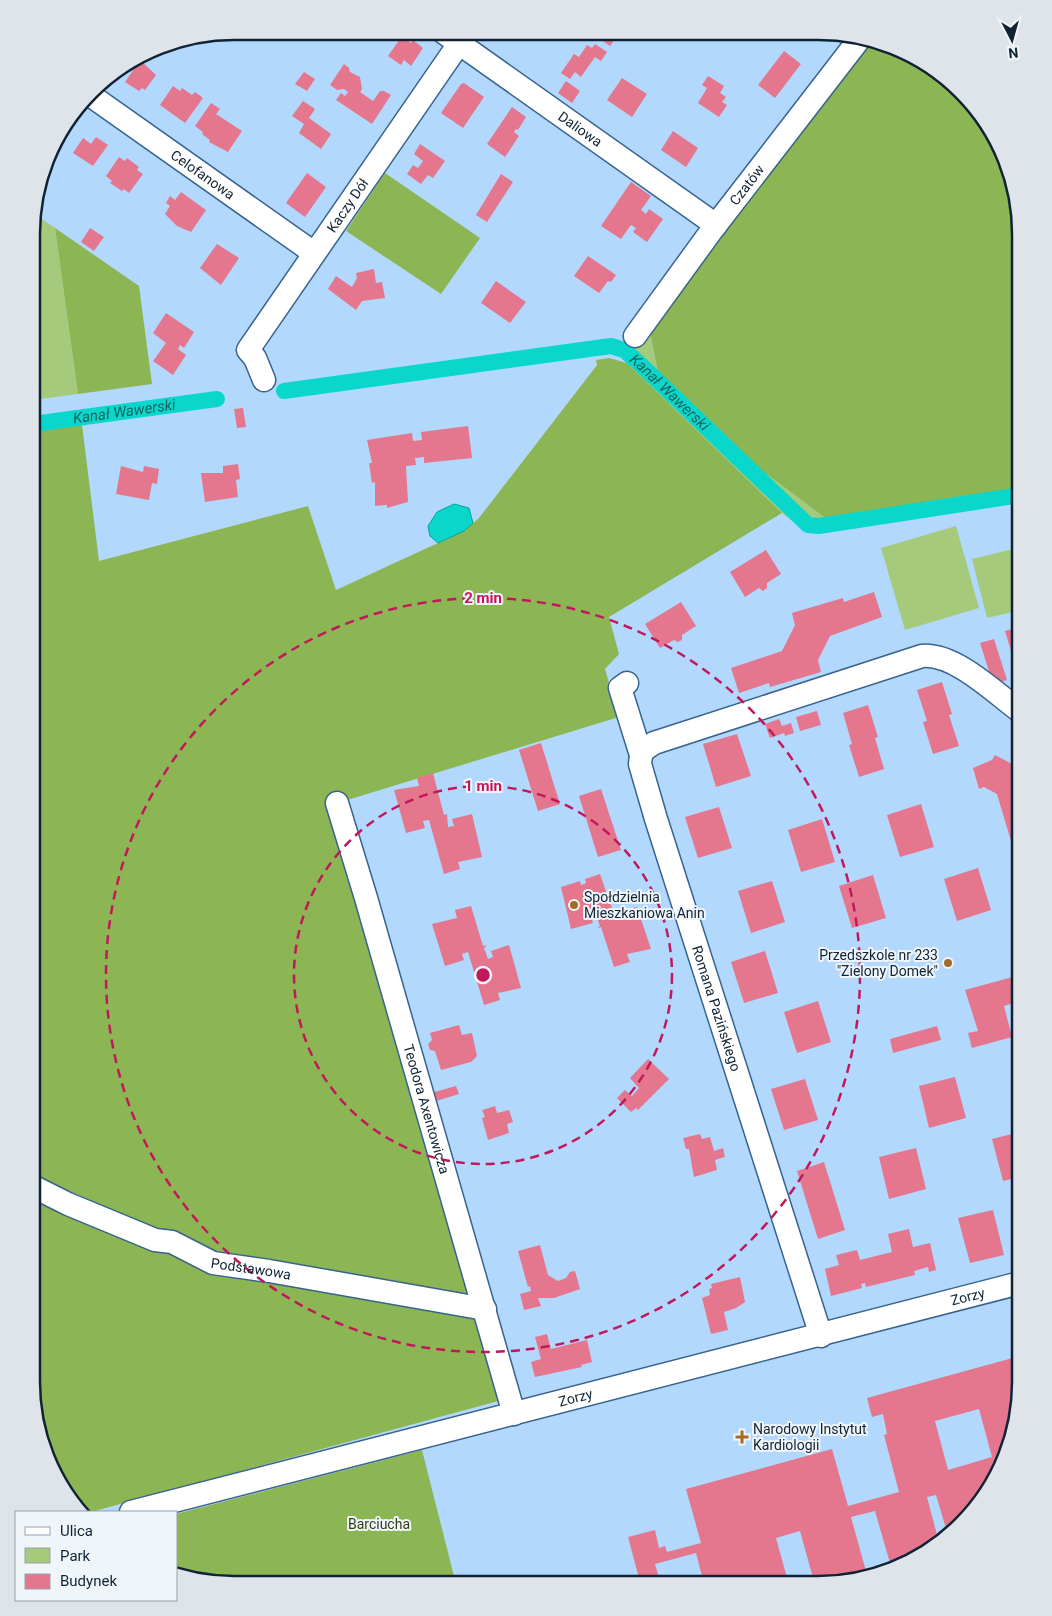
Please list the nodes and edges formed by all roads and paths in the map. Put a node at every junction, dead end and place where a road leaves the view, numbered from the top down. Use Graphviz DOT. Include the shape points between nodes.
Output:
graph roads {
  1 [pos="454,40"];
  2 [pos="462,40"];
  3 [pos="856,44"];
  4 [pos="95,99"];
  5 [pos="716,226"];
  6 [pos="314,253"];
  7 [pos="636,336"];
  8 [pos="264,380"];
  9 [pos="627,683"];
  10 [pos="1012,706"];
  11 [pos="641,755"];
  12 [pos="336,803"];
  13 [pos="40,1190"];
  14 [pos="1012,1285"];
  15 [pos="485,1309"];
  16 [pos="821,1336"];
  17 [pos="514,1414"];
  18 [pos="136,1511"];
  1 -- 6 [label="street, Kaczy Dół"];
  2 -- 5 [label="street, Daliowa"];
  3 -- 5 [label="street, Czatów"];
  4 -- 6 [label="street, Celofanowa"];
  5 -- 7 [label="street, Czatów"];
  6 -- 8 [label="street, Kaczy Dół" via="248,350"];
  9 -- 11 [label="street, Romana Pazińskiego" via="620,688"];
  10 -- 11 [label="street" via="950,660 922,656 654,744"];
  11 -- 16 [label="street, Romana Pazińskiego" via="640,764 661,835"];
  12 -- 15 [label="street, Teodora Axentowicza"];
  13 -- 15 [label="street, Podstawowa" via="155,1240 172,1242 213,1263"];
  14 -- 16 [label="street, Zorzy"];
  15 -- 17 [label="street, Teodora Axentowicza"];
  16 -- 17 [label="street, Zorzy"];
  17 -- 18 [label="street, Zorzy"];
}
